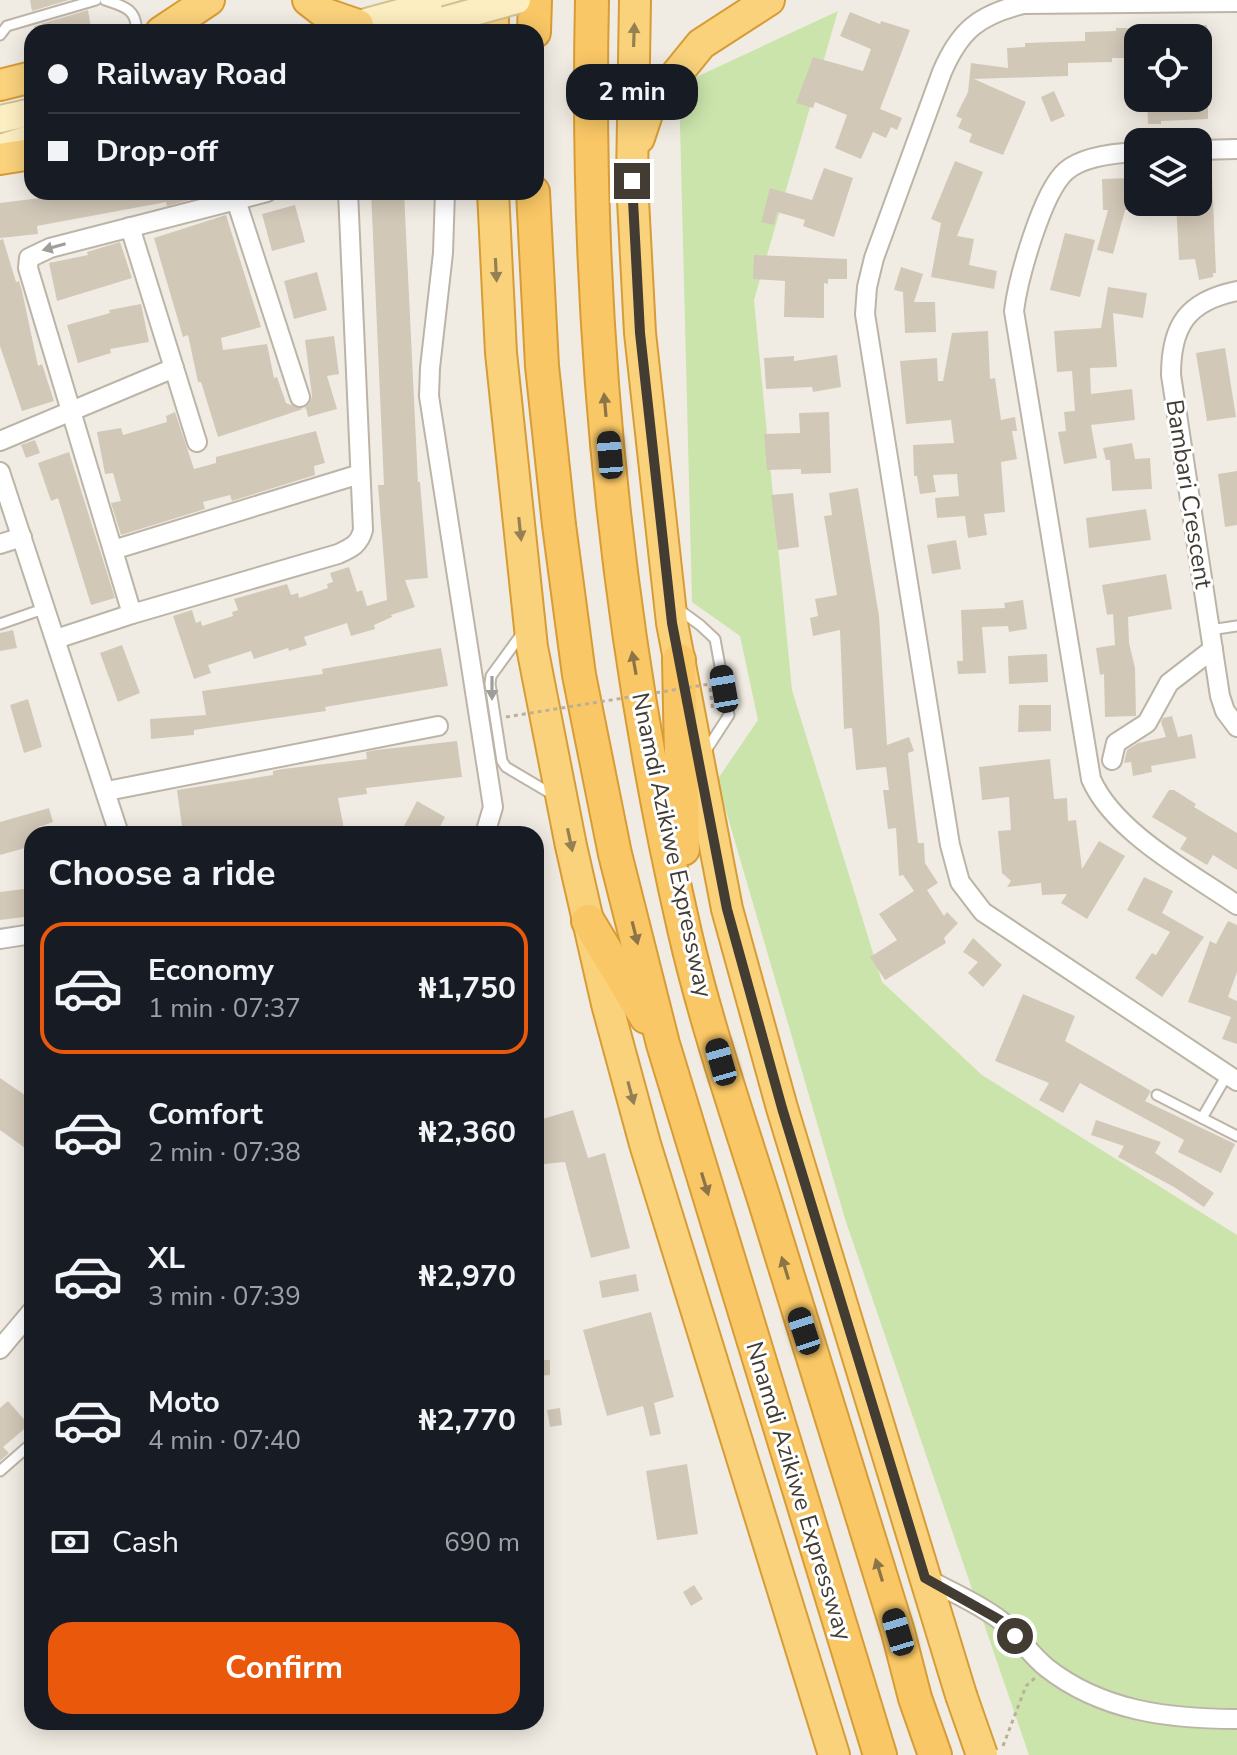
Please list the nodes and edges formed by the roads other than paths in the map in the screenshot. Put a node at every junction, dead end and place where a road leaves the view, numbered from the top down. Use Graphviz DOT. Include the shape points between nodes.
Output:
graph roads {
  1 [pos="96,0"];
  2 [pos="105,0"];
  3 [pos="209,0"];
  4 [pos="308,0"];
  5 [pos="493,0"];
  6 [pos="517,0"];
  7 [pos="535,0"];
  8 [pos="592,0"];
  9 [pos="635,0"];
  10 [pos="769,0"];
  11 [pos="1237,2"];
  12 [pos="446,7"];
  13 [pos="137,24"];
  14 [pos="173,24"];
  15 [pos="355,24"];
  16 [pos="363,24"];
  17 [pos="417,24"];
  18 [pos="493,24"];
  19 [pos="534,24"];
  20 [pos="0,35"];
  21 [pos="24,79"];
  22 [pos="0,85"];
  23 [pos="24,114"];
  24 [pos="0,119"];
  25 [pos="24,140"];
  26 [pos="0,148"];
  27 [pos="1237,149"];
  28 [pos="1212,150"];
  29 [pos="1124,154"];
  30 [pos="24,155"];
  31 [pos="0,159"];
  32 [pos="632,159"];
  33 [pos="236,200"];
  34 [pos="348,200"];
  35 [pos="445,200"];
  36 [pos="493,200"];
  37 [pos="533,200"];
  38 [pos="130,227"];
  39 [pos="1237,291"];
  40 [pos="174,368"];
  41 [pos="300,397"];
  42 [pos="70,411"];
  43 [pos="0,441"];
  44 [pos="197,442"];
  45 [pos="0,472"];
  46 [pos="360,474"];
  47 [pos="22,537"];
  48 [pos="0,544"];
  49 [pos="113,550"];
  50 [pos="669,603"];
  51 [pos="46,608"];
  52 [pos="132,614"];
  53 [pos="530,623"];
  54 [pos="0,624"];
  55 [pos="1237,626"];
  56 [pos="1210,630"];
  57 [pos="56,639"];
  58 [pos="1213,649"];
  59 [pos="679,660"];
  60 [pos="438,726"];
  61 [pos="1237,727"];
  62 [pos="1112,760"];
  63 [pos="698,761"];
  64 [pos="107,791"];
  65 [pos="562,800"];
  66 [pos="493,807"];
  67 [pos="117,826"];
  68 [pos="487,826"];
  69 [pos="497,826"];
  70 [pos="1237,905"];
  71 [pos="588,921"];
  72 [pos="24,935"];
  73 [pos="686,936"];
  74 [pos="0,939"];
  75 [pos="663,1044"];
  76 [pos="1232,1078"];
  77 [pos="1157,1095"];
  78 [pos="1202,1118"];
  79 [pos="1237,1136"];
  80 [pos="24,1320"];
  81 [pos="0,1349"];
  82 [pos="24,1450"];
  83 [pos="0,1471"];
  84 [pos="925,1578"];
  85 [pos="1237,1719"];
  86 [pos="992,1752"];
  87 [pos="834,1755"];
  88 [pos="880,1755"];
  89 [pos="935,1755"];
  1 -- 20 [label="lane" via="7,26"];
  2 -- 13 [label="lane" via="130,9"];
  3 -- 14 [label="highway"];
  4 -- 15 [label="highway" via="326,14"];
  5 -- 18 [label="highway"];
  6 -- 12 [label="main road, bridge"];
  7 -- 19 [label="highway"];
  73 -- 8 [label="highway, Nnamdi Azikiwe Expressway, one-way" via="650,761 623,590 592,239"];
  32 -- 9 [label="highway, Nnamdi Azikiwe Expressway, one-way"];
  10 -- 32 [label="highway" via="701,44 649,108"];
  11 -- 76 [label="street" via="1023,4 993,12 972,26 954,45 942,72 874,258 865,314 960,882 983,912"];
  12 -- 16 [label="main road"];
  12 -- 17 [label="main road"];
  21 -- 22 [label="highway"];
  23 -- 24 [label="main road"];
  25 -- 26 [label="main road"];
  27 -- 28 [label="street"];
  29 -- 70 [label="street" via="1068,169 1053,187 1016,292 1017,335 1091,779 1111,812"];
  30 -- 31 [label="highway"];
  32 -- 50 [label="highway, Nnamdi Azikiwe Expressway" via="640,333"];
  33 -- 38 [label="street"];
  33 -- 41 [label="street"];
  34 -- 46 [label="street"];
  35 -- 66 [label="street" via="429,396"];
  36 -- 53 [label="highway, Nnamdi Azikiwe Expressway, one-way" via="501,353"];
  37 -- 75 [label="highway, Nnamdi Azikiwe Expressway, one-way" via="542,366 579,675 615,854"];
  38 -- 40 [label="street"];
  38 -- 42 [label="street, one-way" via="29,258"];
  39 -- 56 [label="street, Bambari Crescent" via="1195,307 1171,346"];
  40 -- 42 [label="street"];
  40 -- 44 [label="street"];
  42 -- 43 [label="street"];
  42 -- 49 [label="street"];
  45 -- 47 [label="street"];
  46 -- 49 [label="street"];
  46 -- 52 [label="street" via="363,530 353,548"];
  47 -- 48 [label="street"];
  47 -- 51 [label="street"];
  49 -- 52 [label="street"];
  50 -- 59 [label="highway, Nnamdi Azikiwe Expressway"];
  50 -- 63 [label="lane" via="715,639 729,715"];
  51 -- 54 [label="lane"];
  51 -- 57 [label="street"];
  52 -- 57 [label="street"];
  53 -- 65 [label="highway, Nnamdi Azikiwe Expressway"];
  53 -- 65 [label="lane, one-way" via="491,676 502,761"];
  55 -- 56 [label="lane"];
  56 -- 58 [label="street, Bambari Crescent"];
  57 -- 64 [label="street"];
  58 -- 61 [label="street, Bambari Crescent" via="1225,711"];
  58 -- 62 [label="street" via="1169,683 1147,723 1116,743"];
  59 -- 63 [label="highway, Nnamdi Azikiwe Expressway"];
  59 -- 73 [label="highway"];
  60 -- 64 [label="street"];
  63 -- 84 [label="highway, Nnamdi Azikiwe Expressway" via="727,909"];
  64 -- 67 [label="street"];
  65 -- 71 [label="highway, Nnamdi Azikiwe Expressway, one-way"];
  66 -- 68 [label="street"];
  66 -- 69 [label="lane"];
  71 -- 75 [label="highway"];
  71 -- 87 [label="highway, Nnamdi Azikiwe Expressway, one-way" via="645,1144"];
  72 -- 74 [label="street"];
  89 -- 73 [label="highway, Nnamdi Azikiwe Expressway, one-way"];
  75 -- 88 [label="highway, Nnamdi Azikiwe Expressway, one-way"];
  76 -- 78 [label="lane"];
  77 -- 78 [label="lane"];
  78 -- 79 [label="lane"];
  80 -- 81 [label="street"];
  82 -- 83 [label="lane"];
  84 -- 85 [label="street" via="1000,1620 1046,1667 1114,1705 1185,1719"];
  84 -- 86 [label="highway, Nnamdi Azikiwe Expressway, bridge" via="961,1695"];
}
